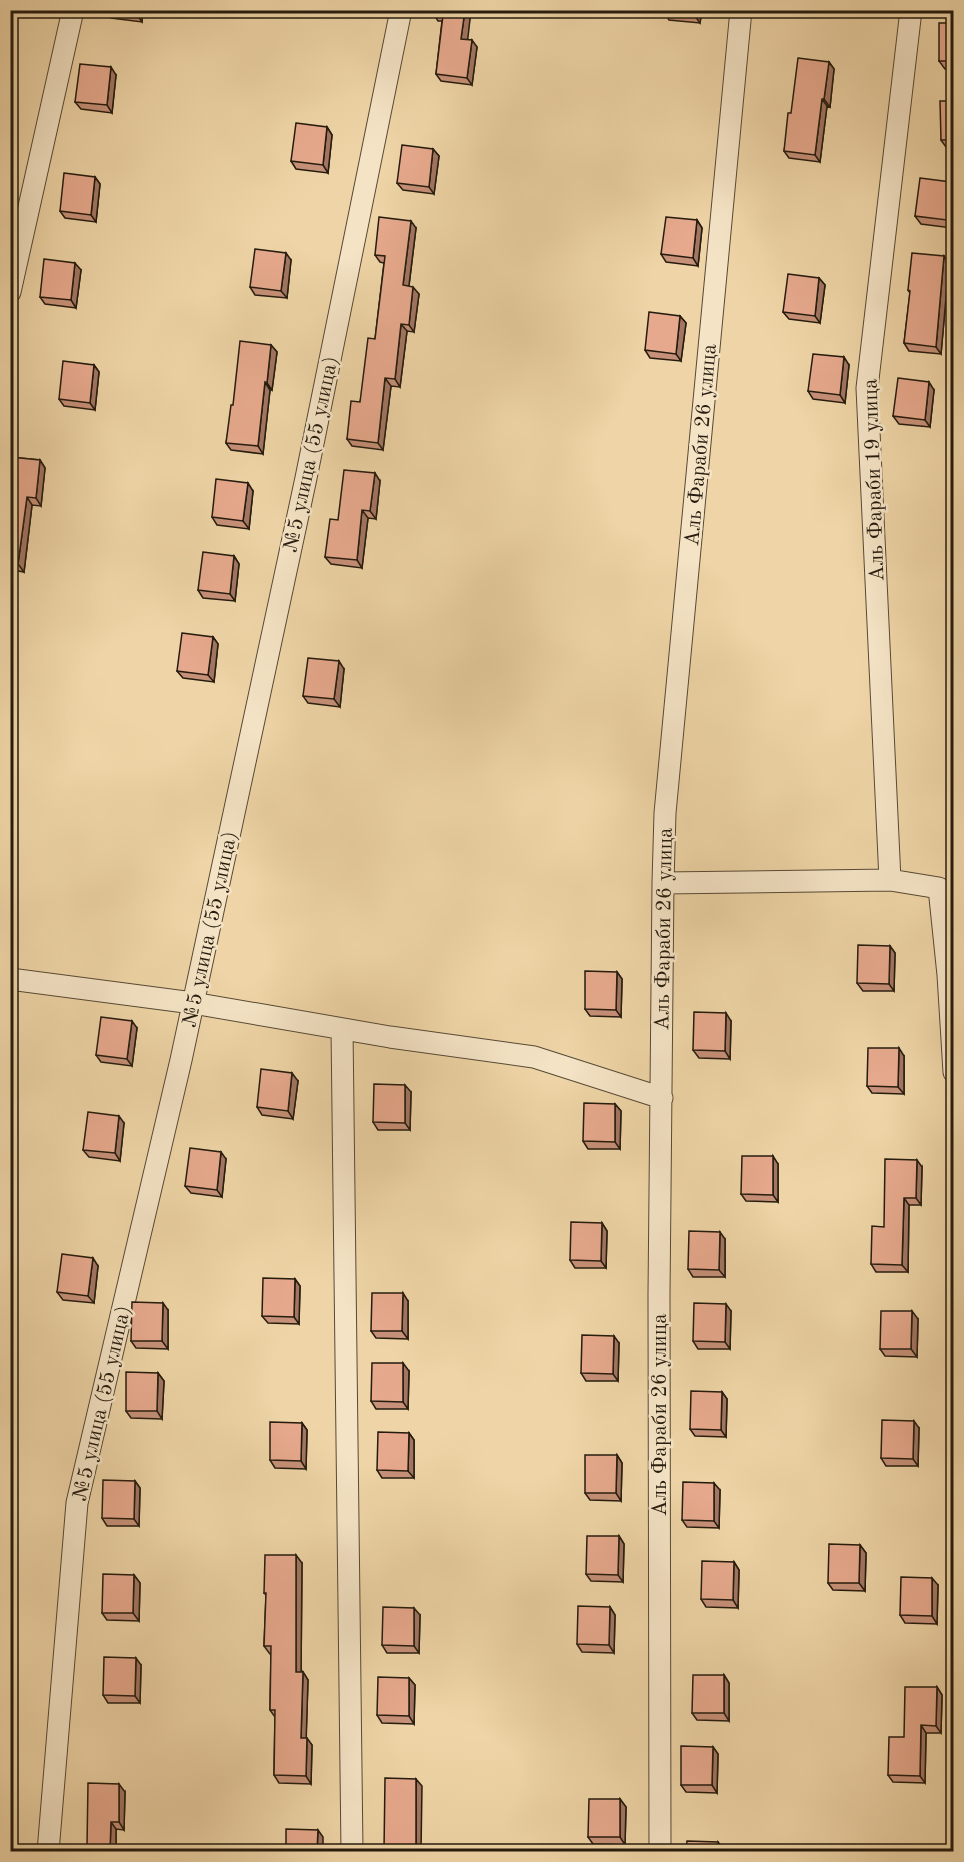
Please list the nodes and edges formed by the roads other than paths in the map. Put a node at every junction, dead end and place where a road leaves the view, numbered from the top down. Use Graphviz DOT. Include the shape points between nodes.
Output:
graph roads {
  1 [pos="73,10"];
  2 [pos="401,10"];
  3 [pos="741,10"];
  4 [pos="911,10"];
  5 [pos="10,292"];
  6 [pos="890,880"];
  7 [pos="663,883"];
  8 [pos="10,979"];
  9 [pos="193,1004"];
  10 [pos="342,1029"];
  11 [pos="954,1072"];
  12 [pos="662,1098"];
  13 [pos="48,1851"];
  14 [pos="352,1851"];
  15 [pos="660,1851"];
  1 -- 5 [label="street"];
  2 -- 9 [label="street, №5 улица (55 улица)"];
  3 -- 7 [label="street, Аль Фараби 26 улица" via="666,801"];
  4 -- 6 [label="street, Аль Фараби 19 улица" via="867,388"];
  6 -- 7 [label="street"];
  6 -- 11 [label="street" via="939,888"];
  7 -- 12 [label="street, Аль Фараби 26 улица"];
  8 -- 9 [label="street"];
  9 -- 10 [label="street"];
  9 -- 13 [label="street, №5 улица (55 улица)" via="76,1503"];
  10 -- 12 [label="street" via="534,1057"];
  10 -- 14 [label="street"];
  12 -- 15 [label="street, Аль Фараби 26 улица"];
}
